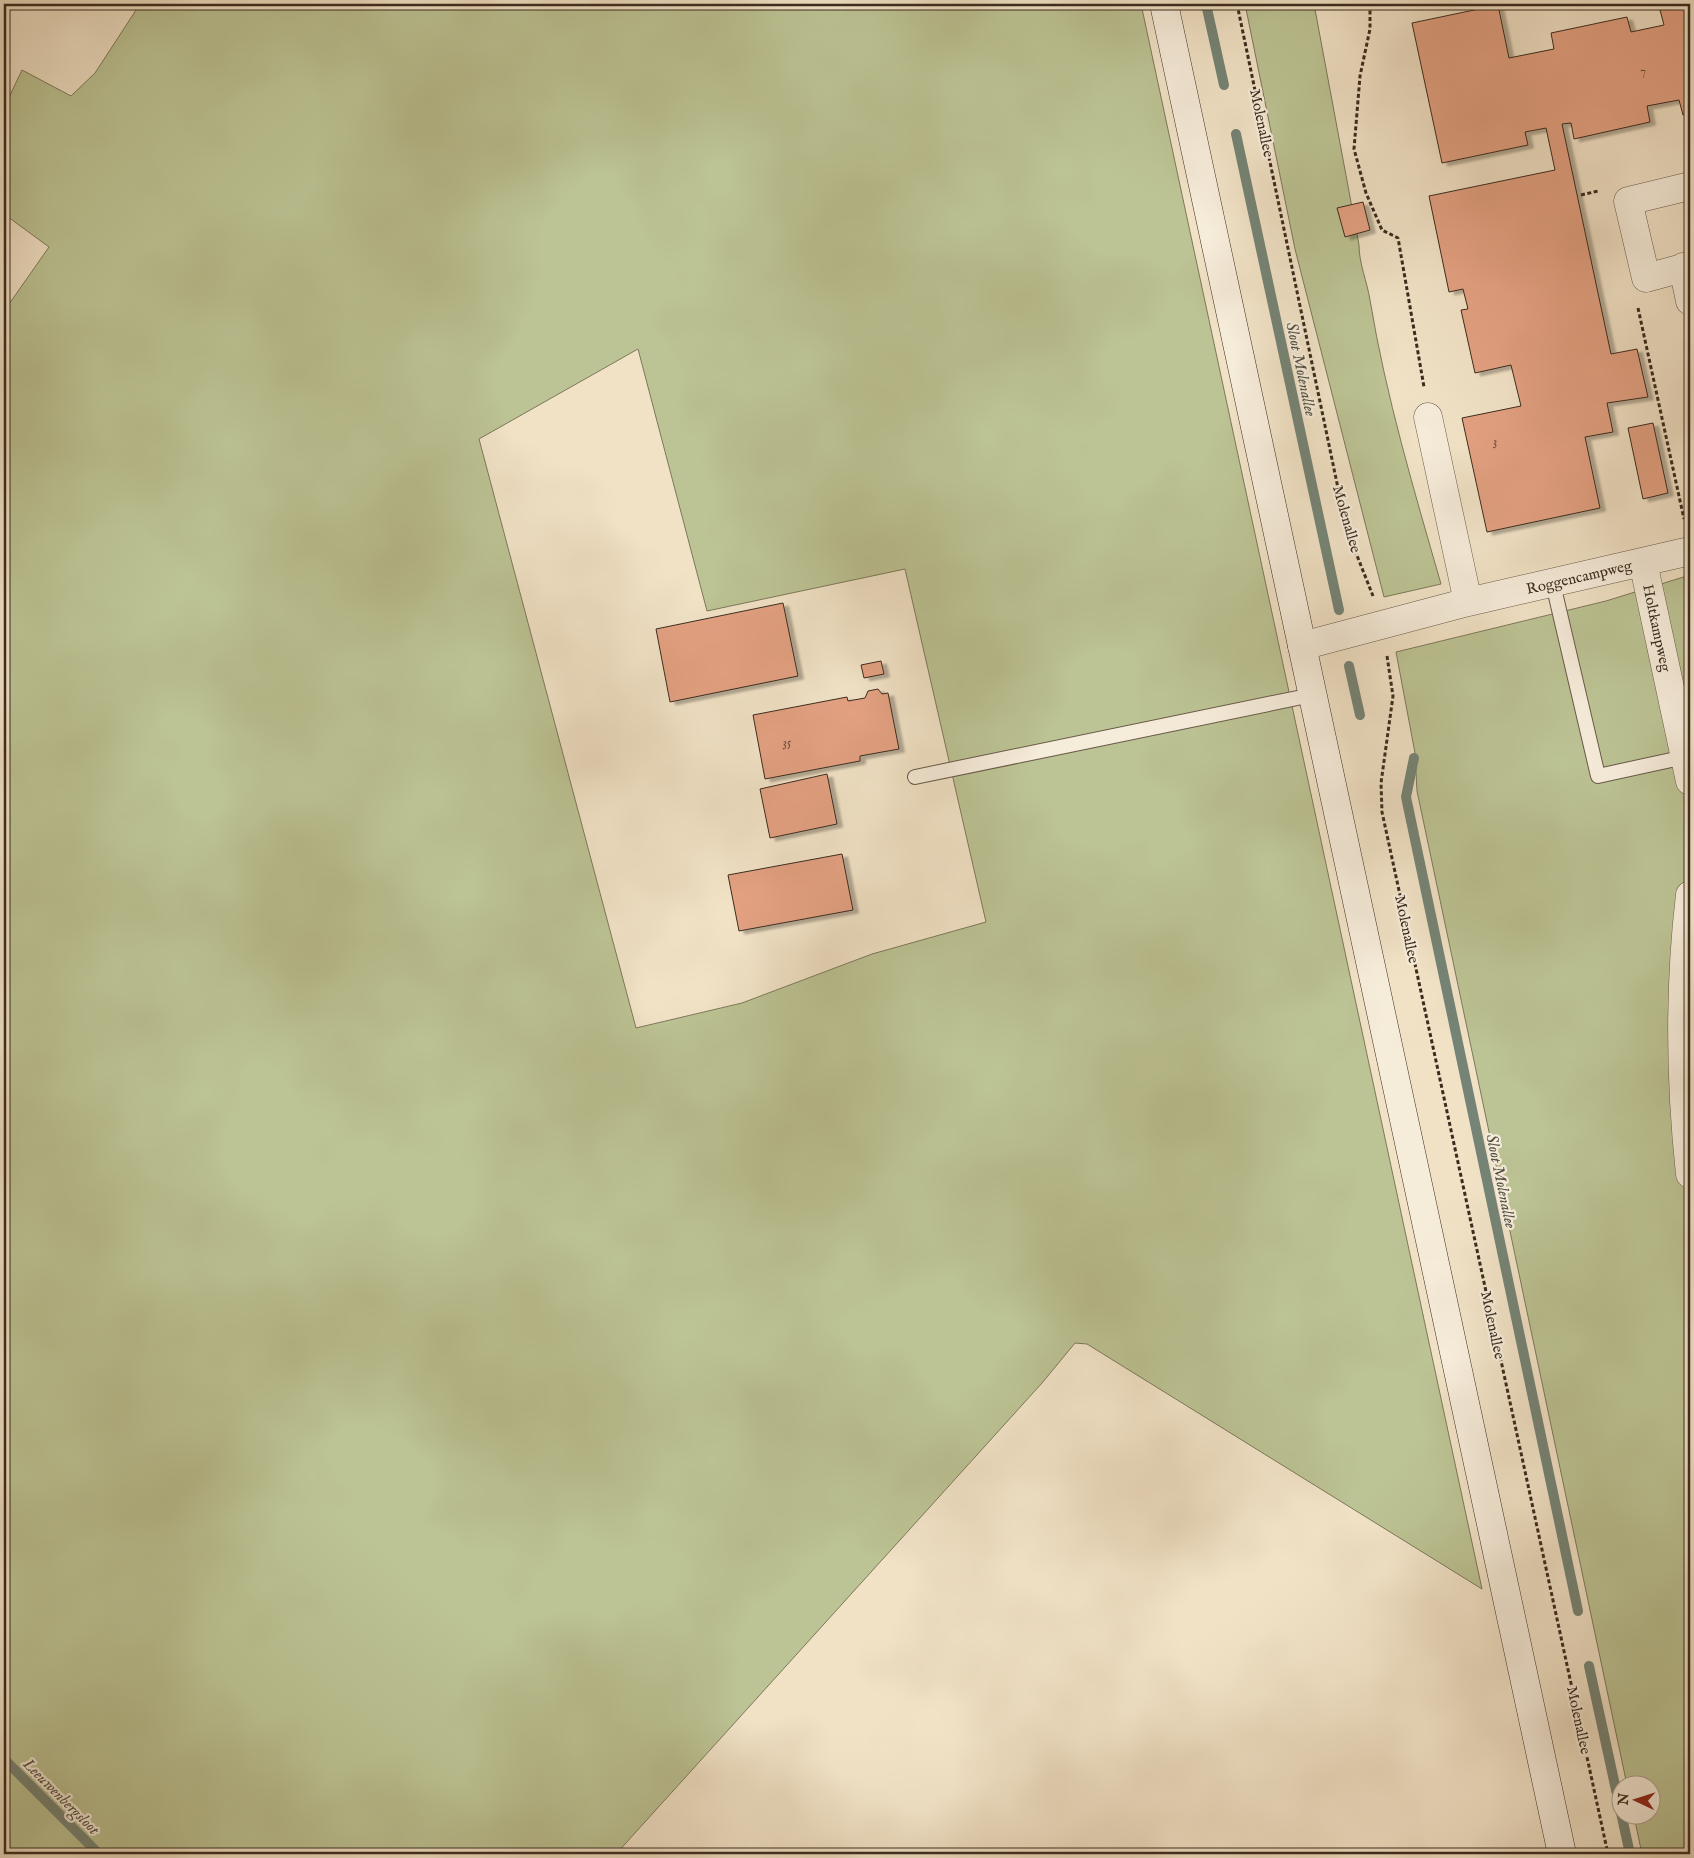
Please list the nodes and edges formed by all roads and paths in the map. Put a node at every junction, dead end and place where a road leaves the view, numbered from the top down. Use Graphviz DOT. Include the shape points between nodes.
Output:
graph roads {
  1 [pos="1164,4"];
  2 [pos="1237,4"];
  3 [pos="1370,4"];
  4 [pos="1690,186"];
  5 [pos="1687,267"];
  6 [pos="1646,278"];
  7 [pos="1690,301"];
  8 [pos="1428,417"];
  9 [pos="1688,539"];
  10 [pos="1643,562"];
  11 [pos="1553,584"];
  12 [pos="1468,602"];
  13 [pos="1381,626"];
  14 [pos="1302,646"];
  15 [pos="1312,695"];
  16 [pos="1688,769"];
  17 [pos="915,777"];
  18 [pos="1690,895"];
  19 [pos="1686,967"];
  20 [pos="1690,1174"];
  21 [pos="1562,1854"];
  22 [pos="1608,1854"];
  1 -- 14 [label="main road"];
  2 -- 13 [label="path, Molenallee" via="1343,512 1371,588"];
  3 -- 8 [label="path" via="1370,29 1360,76 1354,149 1366,193 1382,230 1398,238"];
  4 -- 6 [label="main road" via="1628,201"];
  5 -- 6 [label="main road"];
  5 -- 7 [label="main road"];
  6 -- 9 [label="path" via="1637,304"];
  8 -- 12 [label="main road"];
  9 -- 10 [label="main road, Roggencampweg"];
  10 -- 11 [label="main road, Roggencampweg"];
  10 -- 16 [label="main road, Holtkampweg"];
  11 -- 12 [label="main road, Roggencampweg"];
  11 -- 16 [label="lane" via="1598,776"];
  12 -- 13 [label="main road, Roggencampweg"];
  13 -- 14 [label="main road, Roggencampweg"];
  13 -- 22 [label="path, Molenallee" via="1393,696 1381,783 1382,812"];
  14 -- 15 [label="main road"];
  15 -- 17 [label="lane"];
  15 -- 21 [label="main road"];
  18 -- 19 [label="main road"];
  19 -- 20 [label="main road" via="1683,1108"];
}
